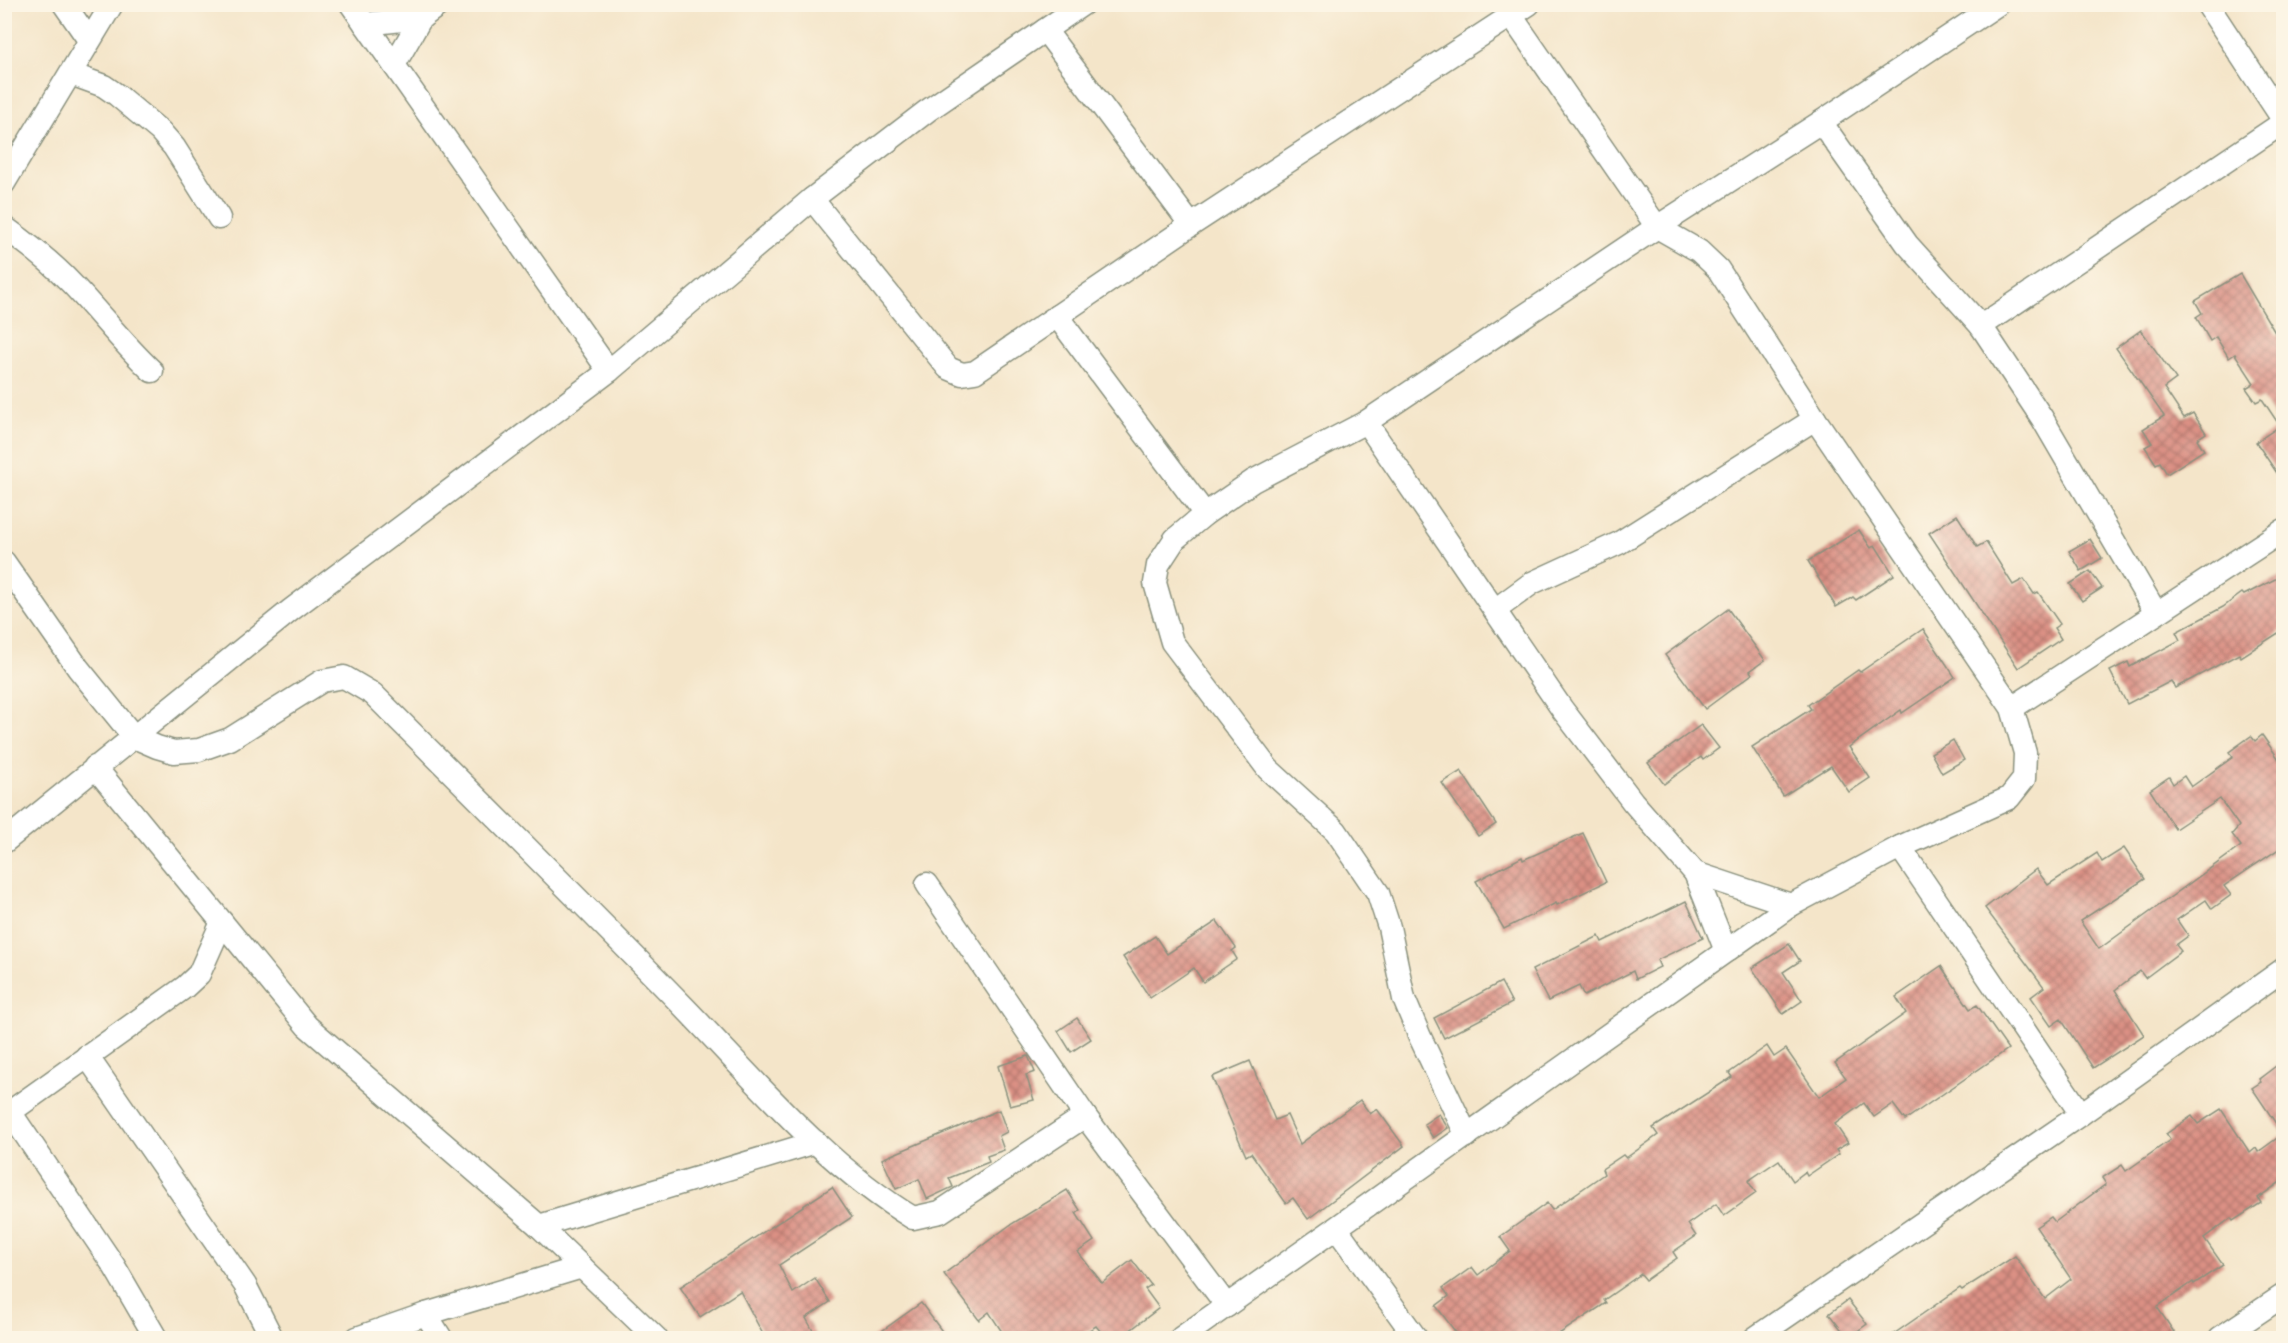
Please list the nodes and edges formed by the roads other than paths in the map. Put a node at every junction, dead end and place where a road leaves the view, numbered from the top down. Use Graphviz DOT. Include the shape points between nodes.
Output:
graph roads {
  1 [pos="64,4"];
  2 [pos="112,4"];
  3 [pos="351,4"];
  4 [pos="440,4"];
  5 [pos="1083,4"];
  6 [pos="1998,4"];
  7 [pos="2207,4"];
  8 [pos="1521,11"];
  9 [pos="421,18"];
  10 [pos="365,24"];
  11 [pos="1045,30"];
  12 [pos="89,40"];
  13 [pos="394,65"];
  14 [pos="71,74"];
  15 [pos="1821,122"];
  16 [pos="2283,122"];
  17 [pos="4,183"];
  18 [pos="812,199"];
  19 [pos="219,218"];
  20 [pos="1191,225"];
  21 [pos="4,227"];
  22 [pos="1657,227"];
  23 [pos="1057,316"];
  24 [pos="1981,326"];
  25 [pos="152,371"];
  26 [pos="609,371"];
  27 [pos="1815,419"];
  28 [pos="1366,422"];
  29 [pos="1205,514"];
  30 [pos="2283,530"];
  31 [pos="4,562"];
  32 [pos="1495,610"];
  33 [pos="2156,613"];
  34 [pos="2012,708"];
  35 [pos="134,737"];
  36 [pos="95,768"];
  37 [pos="4,842"];
  38 [pos="1900,847"];
  39 [pos="1695,873"];
  40 [pos="927,884"];
  41 [pos="1791,905"];
  42 [pos="222,922"];
  43 [pos="1726,951"];
  44 [pos="2283,969"];
  45 [pos="87,1056"];
  46 [pos="2081,1114"];
  47 [pos="1085,1116"];
  48 [pos="1467,1136"];
  49 [pos="816,1143"];
  50 [pos="539,1226"];
  51 [pos="1337,1229"];
  52 [pos="582,1267"];
  53 [pos="2283,1295"];
  54 [pos="1227,1306"];
  55 [pos="426,1314"];
  56 [pos="156,1338"];
  57 [pos="272,1338"];
  58 [pos="357,1338"];
  59 [pos="441,1338"];
  60 [pos="656,1338"];
  61 [pos="1181,1338"];
  62 [pos="1416,1338"];
  63 [pos="1755,1338"];
  64 [pos="2220,1338"];
  1 -- 12 [label="street"];
  2 -- 12 [label="street"];
  3 -- 10 [label="street"];
  4 -- 9 [label="street"];
  5 -- 11 [label="street"];
  6 -- 15 [label="street"];
  7 -- 16 [label="street"];
  8 -- 20 [label="street"];
  8 -- 22 [label="street"];
  9 -- 10 [label="street"];
  9 -- 13 [label="street"];
  10 -- 13 [label="street"];
  11 -- 18 [label="street" via="927,111"];
  11 -- 20 [label="street"];
  12 -- 14 [label="street"];
  13 -- 26 [label="street"];
  14 -- 17 [label="street"];
  14 -- 19 [label="street" via="104,86 160,131"];
  15 -- 22 [label="street"];
  15 -- 24 [label="street" via="1907,244"];
  16 -- 24 [label="street"];
  18 -- 23 [label="street" via="948,368 962,374 975,372"];
  18 -- 26 [label="street"];
  20 -- 23 [label="street"];
  21 -- 25 [label="street" via="71,283"];
  22 -- 27 [label="street" via="1699,251 1718,269"];
  22 -- 28 [label="street"];
  23 -- 29 [label="street"];
  24 -- 33 [label="street" via="2042,418"];
  26 -- 35 [label="street" via="291,610"];
  27 -- 32 [label="street" via="1619,543 1532,583"];
  27 -- 34 [label="street"];
  28 -- 29 [label="street" via="1254,481"];
  28 -- 32 [label="street"];
  29 -- 48 [label="street" via="1175,539 1158,566 1155,583 1172,642 1268,769 1336,831 1378,893 1404,999"];
  30 -- 33 [label="street"];
  31 -- 35 [label="street" via="78,668"];
  32 -- 39 [label="street" via="1621,787"];
  33 -- 34 [label="street"];
  34 -- 38 [label="street" via="2025,753 2024,779 2009,798"];
  35 -- 36 [label="street"];
  35 -- 49 [label="street" via="174,752 199,750 230,739 322,681 344,677 373,694 551,870"];
  36 -- 37 [label="street"];
  36 -- 42 [label="street"];
  38 -- 41 [label="street"];
  38 -- 46 [label="street"];
  39 -- 41 [label="street"];
  39 -- 43 [label="street"];
  40 -- 47 [label="street"];
  41 -- 43 [label="street"];
  42 -- 45 [label="street" via="199,974"];
  42 -- 50 [label="street" via="307,1026"];
  43 -- 48 [label="street"];
  44 -- 46 [label="street"];
  45 -- 56 [label="street" via="10,1112 114,1266"];
  45 -- 57 [label="street" via="245,1285"];
  46 -- 63 [label="street"];
  47 -- 49 [label="street" via="940,1212 913,1218"];
  47 -- 54 [label="street"];
  48 -- 51 [label="street"];
  49 -- 50 [label="street"];
  50 -- 52 [label="street"];
  51 -- 54 [label="street"];
  51 -- 62 [label="street"];
  52 -- 55 [label="street"];
  52 -- 60 [label="street"];
  53 -- 64 [label="street"];
  54 -- 61 [label="street"];
  55 -- 58 [label="street"];
  55 -- 59 [label="street"];
}
